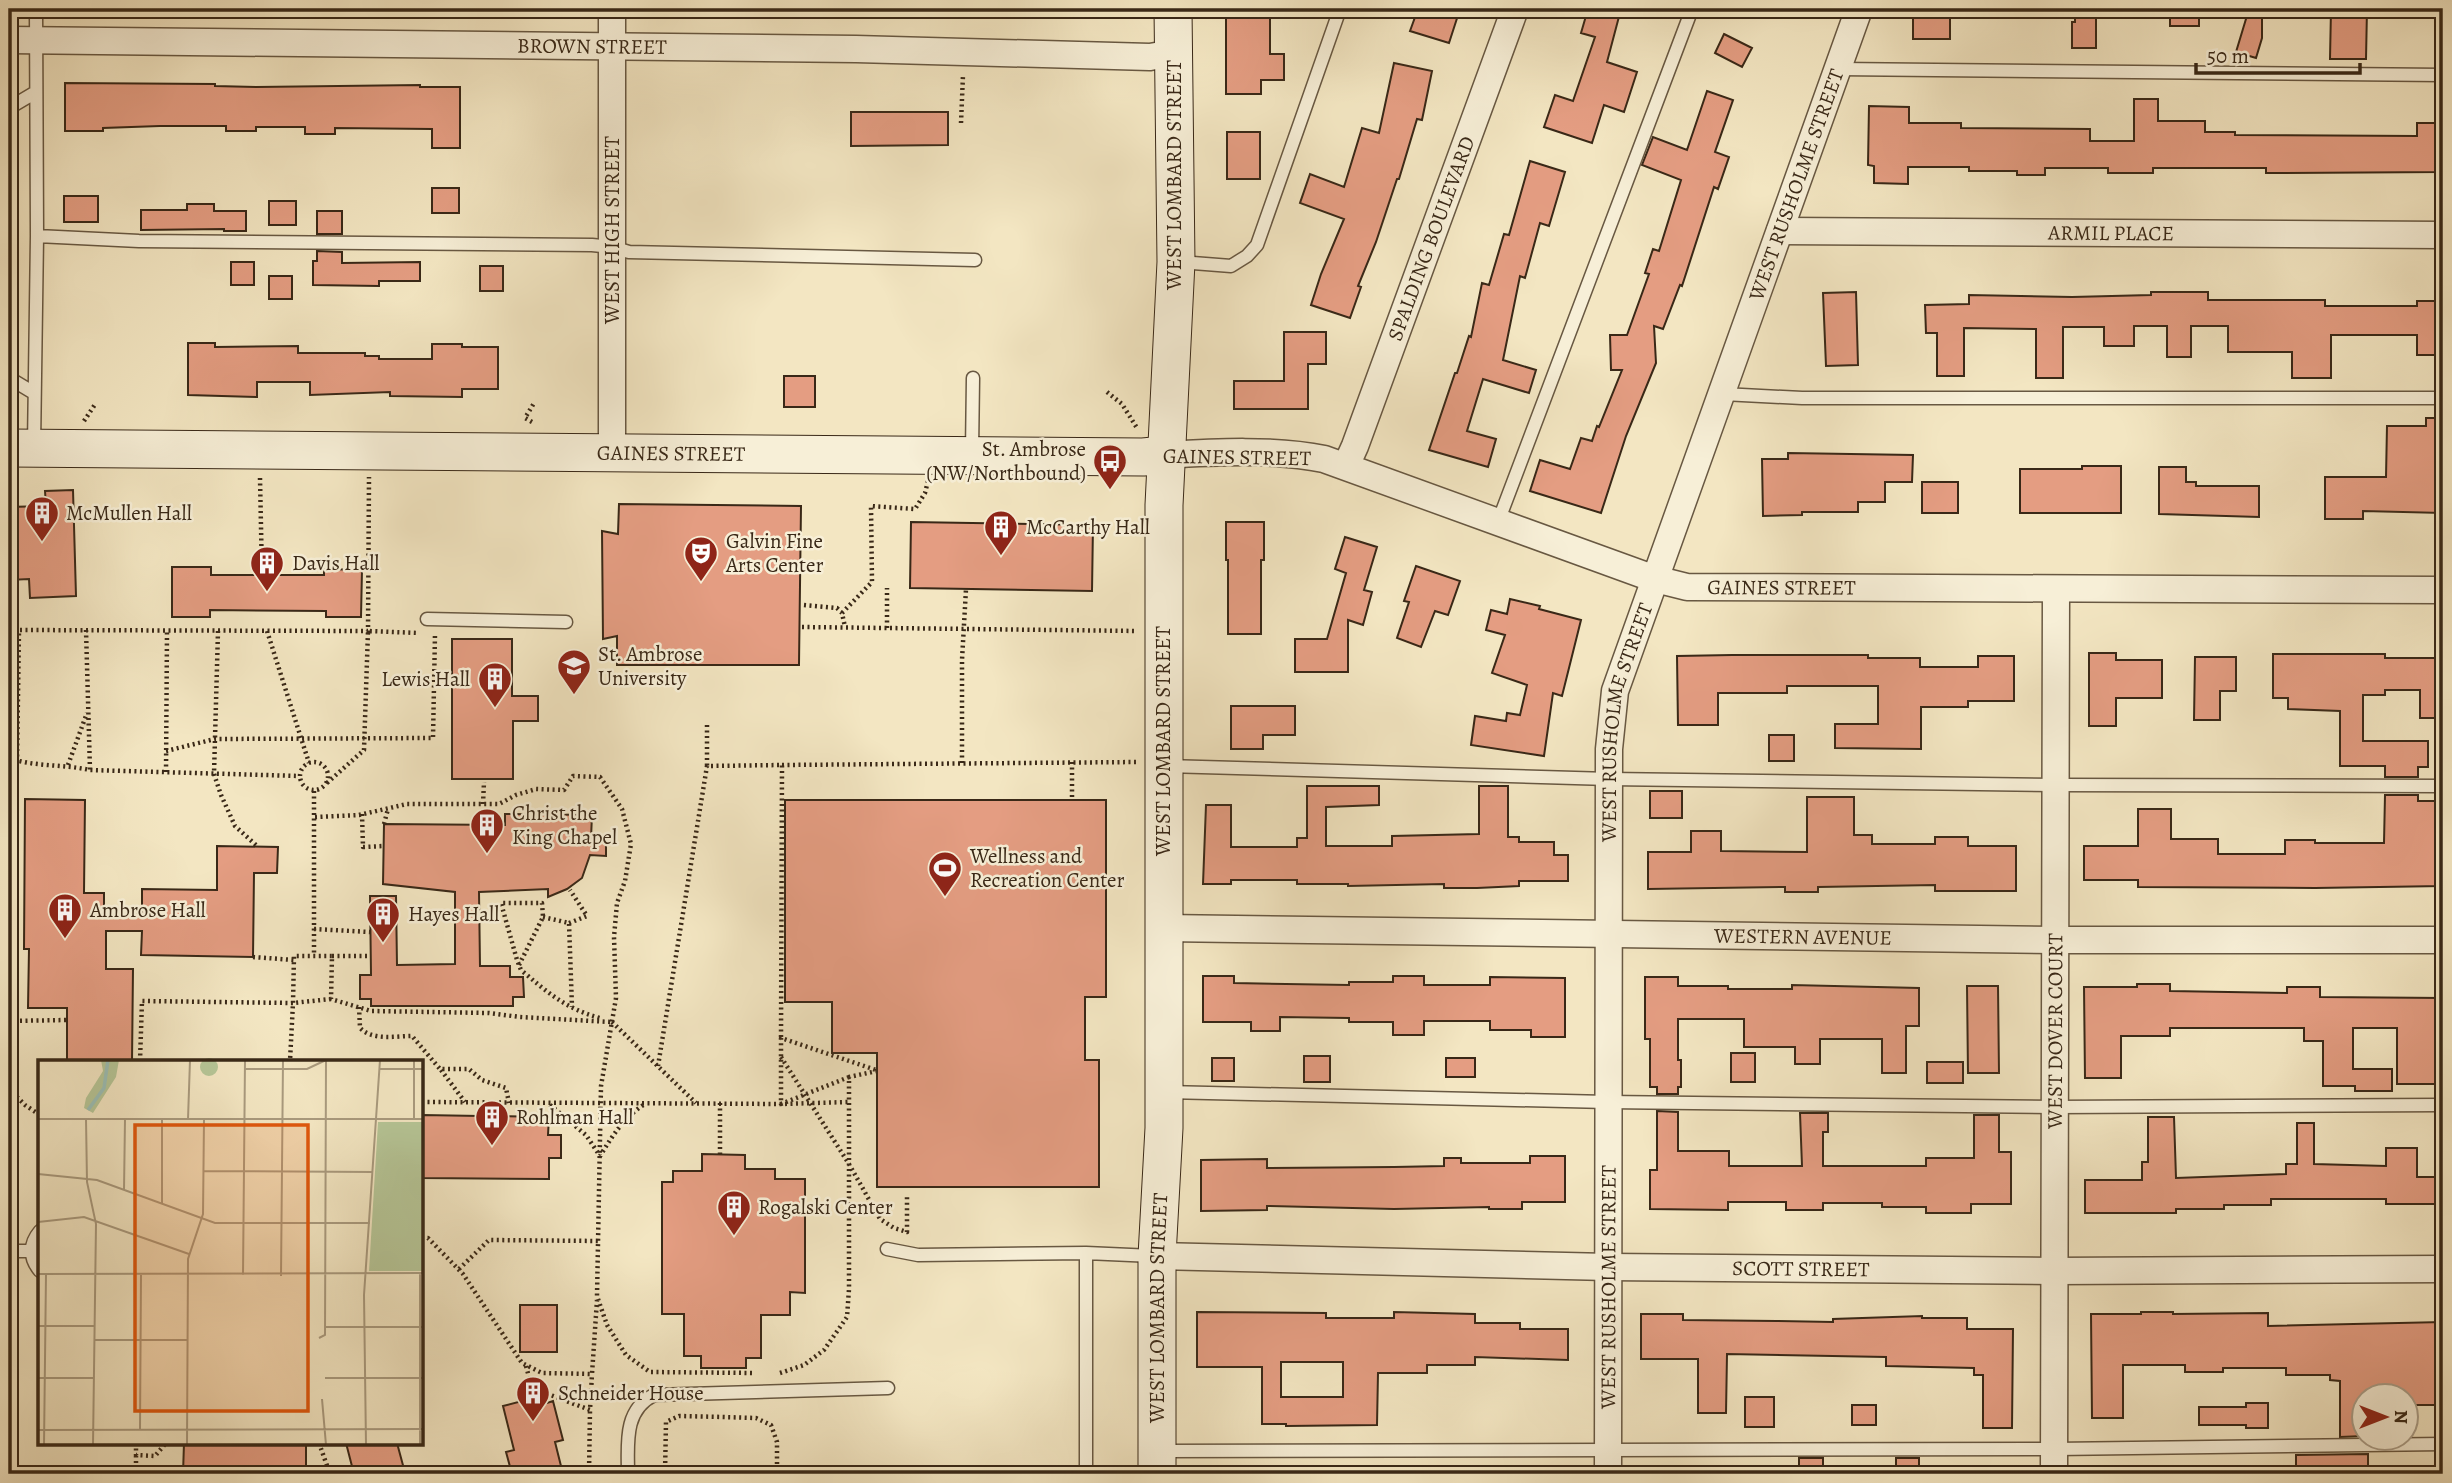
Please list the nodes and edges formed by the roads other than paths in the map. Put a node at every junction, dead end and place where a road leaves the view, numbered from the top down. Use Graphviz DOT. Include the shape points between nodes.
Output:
graph roads {
  1 [pos="36,9"];
  2 [pos="612,9"];
  3 [pos="1173,9"];
  4 [pos="1340,9"];
  5 [pos="1515,9"];
  6 [pos="1692,9"];
  7 [pos="1859,9"];
  8 [pos="9,40"];
  9 [pos="36,40"];
  10 [pos="612,46"];
  11 [pos="1173,53"];
  12 [pos="1838,69"];
  13 [pos="2443,75"];
  14 [pos="36,92"];
  15 [pos="9,108"];
  16 [pos="1780,232"];
  17 [pos="2443,235"];
  18 [pos="37,236"];
  19 [pos="612,247"];
  20 [pos="975,260"];
  21 [pos="1176,262"];
  22 [pos="9,377"];
  23 [pos="973,378"];
  24 [pos="34,393"];
  25 [pos="1723,394"];
  26 [pos="2443,398"];
  27 [pos="1152,445"];
  28 [pos="21,448"];
  29 [pos="612,452"];
  30 [pos="972,454"];
  31 [pos="1346,466"];
  32 [pos="1498,522"];
  33 [pos="1655,579"];
  34 [pos="2056,589"];
  35 [pos="2443,590"];
  36 [pos="427,619"];
  37 [pos="565,622"];
  38 [pos="1151,764"];
  39 [pos="1609,779"];
  40 [pos="2056,785"];
  41 [pos="2443,786"];
  42 [pos="1164,928"];
  43 [pos="1608,934"];
  44 [pos="2056,940"];
  45 [pos="2443,940"];
  46 [pos="1163,1092"];
  47 [pos="1607,1102"];
  48 [pos="2443,1105"];
  49 [pos="2055,1107"];
  50 [pos="38,1233"];
  51 [pos="887,1249"];
  52 [pos="9,1251"];
  53 [pos="32,1251"];
  54 [pos="1086,1253"];
  55 [pos="1157,1256"];
  56 [pos="1608,1267"];
  57 [pos="38,1269"];
  58 [pos="2443,1269"];
  59 [pos="2055,1271"];
  60 [pos="888,1388"];
  61 [pos="2443,1444"];
  62 [pos="1157,1462"];
  63 [pos="1608,1462"];
  64 [pos="2055,1462"];
  65 [pos="628,1474"];
  66 [pos="1086,1474"];
  1 -- 9 [label="lane"];
  2 -- 10 [label="street, WEST HIGH STREET"];
  3 -- 11 [label="street, WEST LOMBARD STREET"];
  4 -- 21 [label="lane" via="1257,245 1231,266"];
  5 -- 31 [label="street, SPALDING BOULEVARD"];
  6 -- 32 [label="lane"];
  7 -- 12 [label="street, WEST RUSHOLME STREET"];
  8 -- 9 [label="street, BROWN STREET"];
  9 -- 10 [label="street, BROWN STREET"];
  9 -- 14 [label="lane"];
  10 -- 11 [label="street, BROWN STREET" via="1150,57"];
  10 -- 19 [label="street, WEST HIGH STREET"];
  11 -- 21 [label="street, WEST LOMBARD STREET"];
  12 -- 13 [label="lane"];
  12 -- 16 [label="street, WEST RUSHOLME STREET"];
  14 -- 15 [label="lane"];
  14 -- 18 [label="lane"];
  16 -- 17 [label="street, ARMIL PLACE"];
  16 -- 25 [label="street, WEST RUSHOLME STREET"];
  18 -- 19 [label="lane"];
  18 -- 24 [label="lane"];
  19 -- 20 [label="lane" via="629,252"];
  19 -- 29 [label="street, WEST HIGH STREET"];
  21 -- 27 [label="street, WEST LOMBARD STREET" via="1172,357"];
  22 -- 24 [label="lane"];
  23 -- 30 [label="lane"];
  24 -- 28 [label="lane"];
  25 -- 26 [label="lane" via="1802,398"];
  25 -- 33 [label="street, WEST RUSHOLME STREET"];
  27 -- 30 [label="street, GAINES STREET" via="1143,457"];
  27 -- 31 [label="street, GAINES STREET" via="1203,453 1304,455"];
  27 -- 38 [label="street, WEST LOMBARD STREET"];
  28 -- 29 [label="street, GAINES STREET"];
  29 -- 30 [label="street, GAINES STREET"];
  31 -- 32 [label="street, GAINES STREET"];
  32 -- 33 [label="street, GAINES STREET"];
  33 -- 34 [label="street, GAINES STREET" via="1687,587"];
  33 -- 39 [label="street, WEST RUSHOLME STREET" via="1615,691"];
  34 -- 35 [label="street, GAINES STREET"];
  34 -- 40 [label="street, WEST DOVER COURT"];
  36 -- 37 [label="lane"];
  38 -- 39 [label="lane"];
  38 -- 42 [label="street, WEST LOMBARD STREET"];
  39 -- 40 [label="lane"];
  39 -- 43 [label="street, WEST RUSHOLME STREET"];
  40 -- 41 [label="lane"];
  40 -- 44 [label="street, WEST DOVER COURT"];
  42 -- 43 [label="street, WESTERN AVENUE"];
  42 -- 46 [label="street, WEST LOMBARD STREET"];
  43 -- 44 [label="street, WESTERN AVENUE"];
  43 -- 47 [label="street, WEST RUSHOLME STREET"];
  44 -- 45 [label="street, WESTERN AVENUE"];
  44 -- 49 [label="street, WEST DOVER COURT"];
  46 -- 47 [label="lane"];
  46 -- 55 [label="street, WEST LOMBARD STREET"];
  47 -- 49 [label="lane"];
  47 -- 56 [label="street, WEST RUSHOLME STREET"];
  48 -- 49 [label="lane"];
  49 -- 59 [label="street, WEST DOVER COURT"];
  50 -- 53 [label="lane"];
  51 -- 54 [label="lane" via="918,1255"];
  52 -- 53 [label="lane"];
  53 -- 57 [label="lane"];
  54 -- 55 [label="lane"];
  54 -- 66 [label="lane"];
  55 -- 56 [label="street, SCOTT STREET"];
  55 -- 62 [label="street, WEST LOMBARD STREET"];
  56 -- 59 [label="street, SCOTT STREET"];
  56 -- 63 [label="street, WEST RUSHOLME STREET"];
  58 -- 59 [label="street, SCOTT STREET"];
  59 -- 64 [label="street, WEST DOVER COURT"];
  60 -- 65 [label="lane" via="654,1395 643,1400 631,1417"];
  61 -- 64 [label="lane"];
  62 -- 63 [label="lane"];
  63 -- 64 [label="lane"];
}
